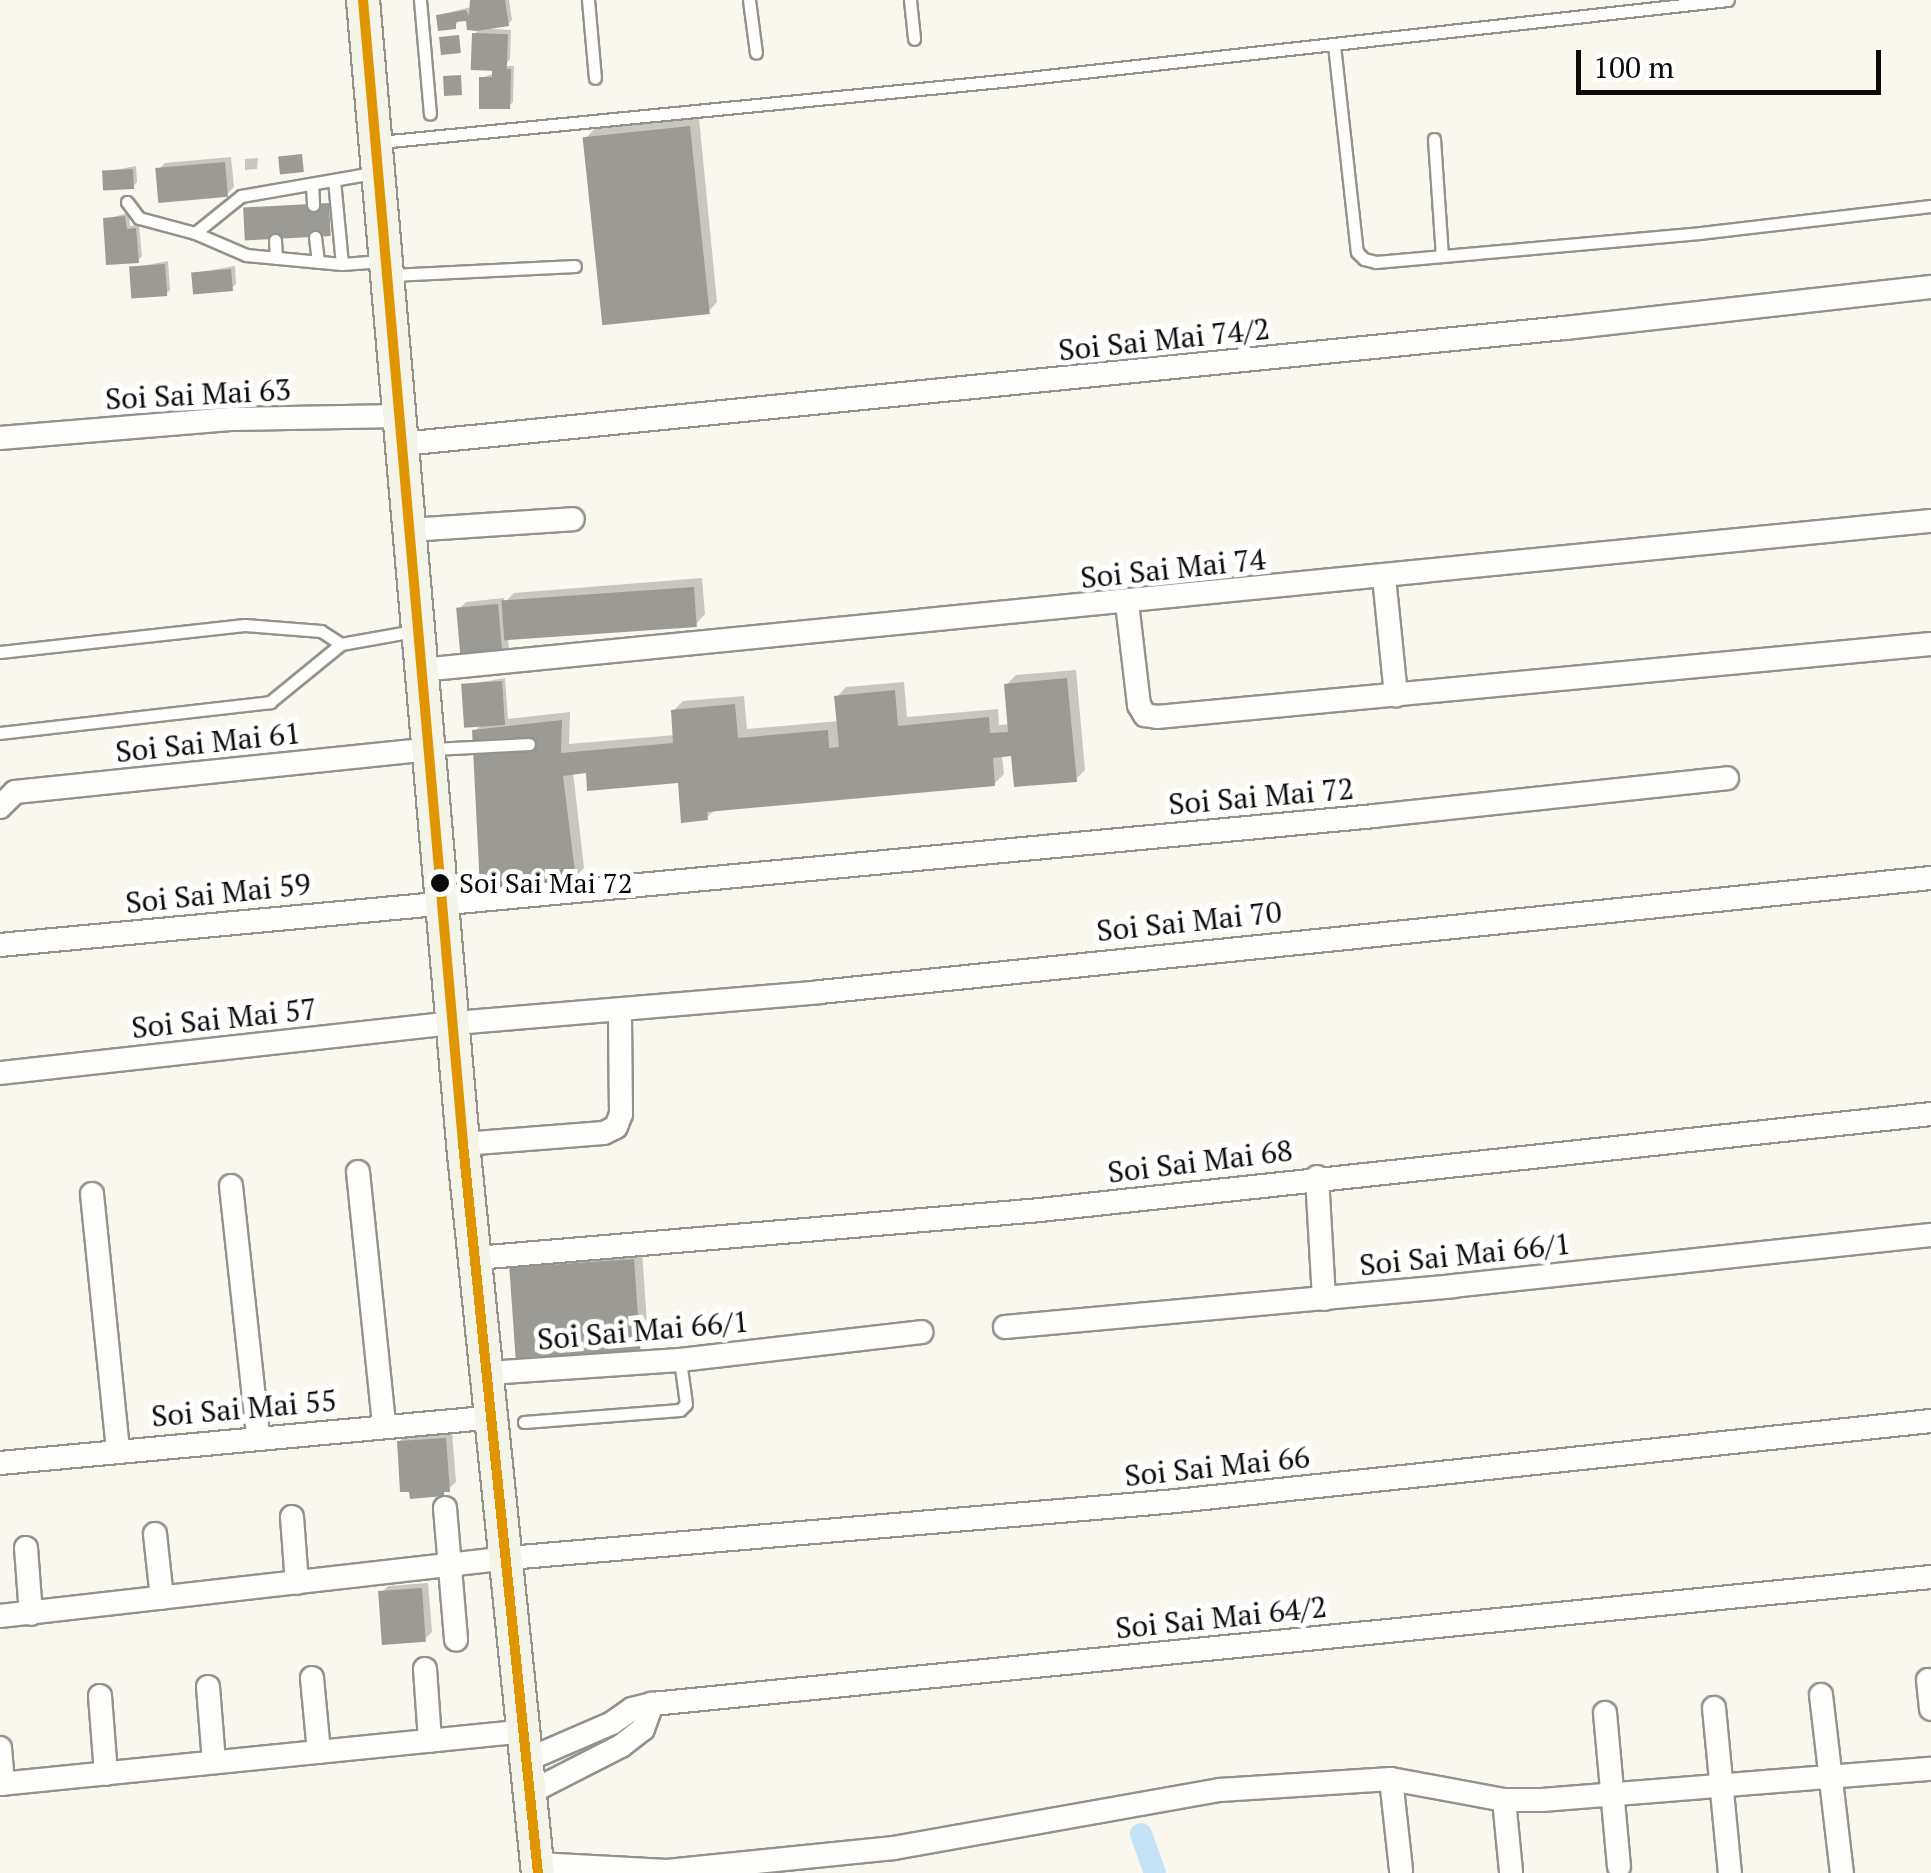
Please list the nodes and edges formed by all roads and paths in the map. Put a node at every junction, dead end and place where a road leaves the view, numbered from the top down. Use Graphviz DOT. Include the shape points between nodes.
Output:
graph roads {
  1 [pos="364,0"];
  2 [pos="420,0"];
  3 [pos="588,0"];
  4 [pos="750,0"];
  5 [pos="910,0"];
  6 [pos="1728,0"];
  7 [pos="914,39"];
  8 [pos="1334,45"];
  9 [pos="756,52"];
  10 [pos="595,78"];
  11 [pos="430,114"];
  12 [pos="1434,139"];
  13 [pos="378,158"];
  14 [pos="334,180"];
  15 [pos="312,184"];
  16 [pos="271,191"];
  17 [pos="126,202"];
  18 [pos="313,204"];
  19 [pos="1931,206"];
  20 [pos="273,208"];
  21 [pos="195,233"];
  22 [pos="315,237"];
  23 [pos="275,240"];
  24 [pos="1442,256"];
  25 [pos="276,258"];
  26 [pos="318,262"];
  27 [pos="342,264"];
  28 [pos="574,266"];
  29 [pos="387,268"];
  30 [pos="1931,287"];
  31 [pos="401,430"];
  32 [pos="0,438"];
  33 [pos="574,519"];
  34 [pos="1931,520"];
  35 [pos="410,530"];
  36 [pos="1384,578"];
  37 [pos="1127,603"];
  38 [pos="418,630"];
  39 [pos="342,644"];
  40 [pos="1931,644"];
  41 [pos="0,652"];
  42 [pos="421,670"];
  43 [pos="1396,696"];
  44 [pos="0,733"];
  45 [pos="530,744"];
  46 [pos="428,749"];
  47 [pos="1727,778"];
  48 [pos="0,807"];
  49 [pos="1931,878"];
  50 [pos="442,900"];
  51 [pos="0,945"];
  52 [pos="620,1011"];
  53 [pos="454,1024"];
  54 [pos="0,1073"];
  55 [pos="1931,1114"];
  56 [pos="464,1144"];
  57 [pos="358,1172"];
  58 [pos="1317,1178"];
  59 [pos="232,1186"];
  60 [pos="92,1194"];
  61 [pos="1931,1236"];
  62 [pos="476,1258"];
  63 [pos="1324,1299"];
  64 [pos="1005,1327"];
  65 [pos="921,1332"];
  66 [pos="680,1360"];
  67 [pos="488,1373"];
  68 [pos="509,1419"];
  69 [pos="1931,1422"];
  70 [pos="384,1425"];
  71 [pos="258,1436"];
  72 [pos="118,1450"];
  73 [pos="0,1462"];
  74 [pos="446,1508"];
  75 [pos="292,1517"];
  76 [pos="155,1534"];
  77 [pos="26,1548"];
  78 [pos="509,1558"];
  79 [pos="450,1565"];
  80 [pos="1931,1578"];
  81 [pos="297,1582"];
  82 [pos="162,1598"];
  83 [pos="31,1614"];
  84 [pos="0,1616"];
  85 [pos="456,1640"];
  86 [pos="425,1668"];
  87 [pos="312,1678"];
  88 [pos="1928,1680"];
  89 [pos="208,1687"];
  90 [pos="1821,1695"];
  91 [pos="100,1696"];
  92 [pos="652,1704"];
  93 [pos="1714,1708"];
  94 [pos="1931,1709"];
  95 [pos="1605,1713"];
  96 [pos="430,1741"];
  97 [pos="528,1745"];
  98 [pos="0,1748"];
  99 [pos="319,1752"];
  100 [pos="214,1762"];
  101 [pos="1931,1769"];
  102 [pos="106,1774"];
  103 [pos="1831,1778"];
  104 [pos="1391,1779"];
  105 [pos="2,1784"];
  106 [pos="1721,1786"];
  107 [pos="531,1792"];
  108 [pos="1610,1796"];
  109 [pos="1504,1800"];
  110 [pos="894,1848"];
  111 [pos="1619,1866"];
  112 [pos="538,1868"];
  113 [pos="1401,1870"];
  114 [pos="665,1872"];
  115 [pos="1511,1872"];
  116 [pos="896,1873"];
  117 [pos="1730,1873"];
  118 [pos="1842,1873"];
  1 -- 13 [label="main road"];
  2 -- 11 [label="lane"];
  3 -- 10 [label="lane"];
  4 -- 9 [label="lane"];
  5 -- 7 [label="lane"];
  6 -- 8 [label="lane"];
  8 -- 13 [label="lane"];
  8 -- 24 [label="lane" via="1357,252 1376,262"];
  12 -- 24 [label="lane"];
  13 -- 14 [label="lane"];
  13 -- 29 [label="main road"];
  14 -- 15 [label="lane"];
  14 -- 27 [label="lane"];
  15 -- 16 [label="lane"];
  15 -- 18 [label="lane"];
  16 -- 20 [label="lane"];
  16 -- 21 [label="lane" via="240,196"];
  17 -- 21 [label="lane" via="139,218"];
  19 -- 24 [label="lane"];
  21 -- 25 [label="lane" via="246,255"];
  22 -- 26 [label="lane"];
  23 -- 25 [label="lane"];
  25 -- 26 [label="lane"];
  26 -- 27 [label="lane"];
  27 -- 29 [label="lane"];
  28 -- 29 [label="lane"];
  29 -- 31 [label="main road"];
  30 -- 31 [label="street, Soi Sai Mai 74/2" via="1371,348"];
  31 -- 32 [label="street, Soi Sai Mai 63" via="232,419"];
  31 -- 35 [label="main road"];
  33 -- 35 [label="street"];
  34 -- 36 [label="street, Soi Sai Mai 74"];
  35 -- 38 [label="main road"];
  36 -- 37 [label="street, Soi Sai Mai 74"];
  36 -- 43 [label="street"];
  37 -- 42 [label="street, Soi Sai Mai 74"];
  37 -- 43 [label="street" via="1145,715"];
  38 -- 39 [label="lane"];
  38 -- 42 [label="main road"];
  39 -- 41 [label="lane" via="321,631 245,625"];
  39 -- 44 [label="lane" via="270,702"];
  40 -- 43 [label="street"];
  42 -- 46 [label="main road"];
  45 -- 46 [label="lane"];
  46 -- 48 [label="street, Soi Sai Mai 61" via="15,792"];
  46 -- 50 [label="main road"];
  47 -- 50 [label="street, Soi Sai Mai 72"];
  49 -- 52 [label="street, Soi Sai Mai 70"];
  50 -- 51 [label="street, Soi Sai Mai 59"];
  50 -- 53 [label="main road"];
  52 -- 53 [label="street, Soi Sai Mai 70"];
  52 -- 56 [label="street" via="622,1114 616,1127"];
  53 -- 54 [label="street, Soi Sai Mai 57"];
  53 -- 56 [label="main road"];
  55 -- 58 [label="street, Soi Sai Mai 68"];
  56 -- 62 [label="main road"];
  57 -- 70 [label="street"];
  58 -- 62 [label="street, Soi Sai Mai 68" via="1040,1210"];
  58 -- 63 [label="street"];
  59 -- 71 [label="street"];
  60 -- 72 [label="street"];
  61 -- 63 [label="street, Soi Sai Mai 66/1"];
  62 -- 67 [label="main road"];
  63 -- 64 [label="street, Soi Sai Mai 66/1"];
  65 -- 66 [label="street, Soi Sai Mai 66/1"];
  66 -- 67 [label="street, Soi Sai Mai 66/1"];
  66 -- 68 [label="lane" via="684,1409"];
  67 -- 68 [label="main road"];
  68 -- 70 [label="street, Soi Sai Mai 55"];
  68 -- 78 [label="main road"];
  69 -- 78 [label="street, Soi Sai Mai 66" via="1176,1501"];
  70 -- 71 [label="street, Soi Sai Mai 55"];
  71 -- 72 [label="street, Soi Sai Mai 55"];
  72 -- 73 [label="street, Soi Sai Mai 55"];
  74 -- 79 [label="street"];
  75 -- 81 [label="street"];
  76 -- 82 [label="street"];
  77 -- 83 [label="street"];
  78 -- 79 [label="street, Soi Sai Mai 66"];
  78 -- 97 [label="main road"];
  79 -- 81 [label="street, Soi Sai Mai 66"];
  79 -- 85 [label="street"];
  80 -- 92 [label="street, Soi Sai Mai 64/2"];
  81 -- 82 [label="street, Soi Sai Mai 66"];
  82 -- 83 [label="street, Soi Sai Mai 66"];
  83 -- 84 [label="street, Soi Sai Mai 66"];
  86 -- 96 [label="street"];
  87 -- 99 [label="street"];
  88 -- 94 [label="street"];
  89 -- 100 [label="street"];
  90 -- 103 [label="street"];
  91 -- 102 [label="street"];
  92 -- 97 [label="street, Soi Sai Mai 64/2" via="612,1724"];
  92 -- 107 [label="street" via="643,1729 622,1746"];
  93 -- 106 [label="street"];
  95 -- 108 [label="street"];
  96 -- 97 [label="street, Soi Sai Mai 64/2"];
  96 -- 99 [label="street, Soi Sai Mai 64/2"];
  97 -- 107 [label="main road"];
  98 -- 105 [label="street"];
  99 -- 100 [label="street, Soi Sai Mai 64/2"];
  100 -- 102 [label="street, Soi Sai Mai 64/2"];
  101 -- 103 [label="street"];
  102 -- 105 [label="street, Soi Sai Mai 64/2"];
  103 -- 106 [label="street"];
  103 -- 118 [label="street"];
  104 -- 109 [label="street"];
  104 -- 110 [label="street" via="1220,1790"];
  104 -- 113 [label="street"];
  106 -- 108 [label="street"];
  106 -- 117 [label="street"];
  107 -- 112 [label="main road"];
  108 -- 109 [label="street"];
  108 -- 111 [label="street"];
  109 -- 115 [label="street"];
  110 -- 114 [label="street"];
  110 -- 116 [label="street"];
  112 -- 114 [label="street"];
}
